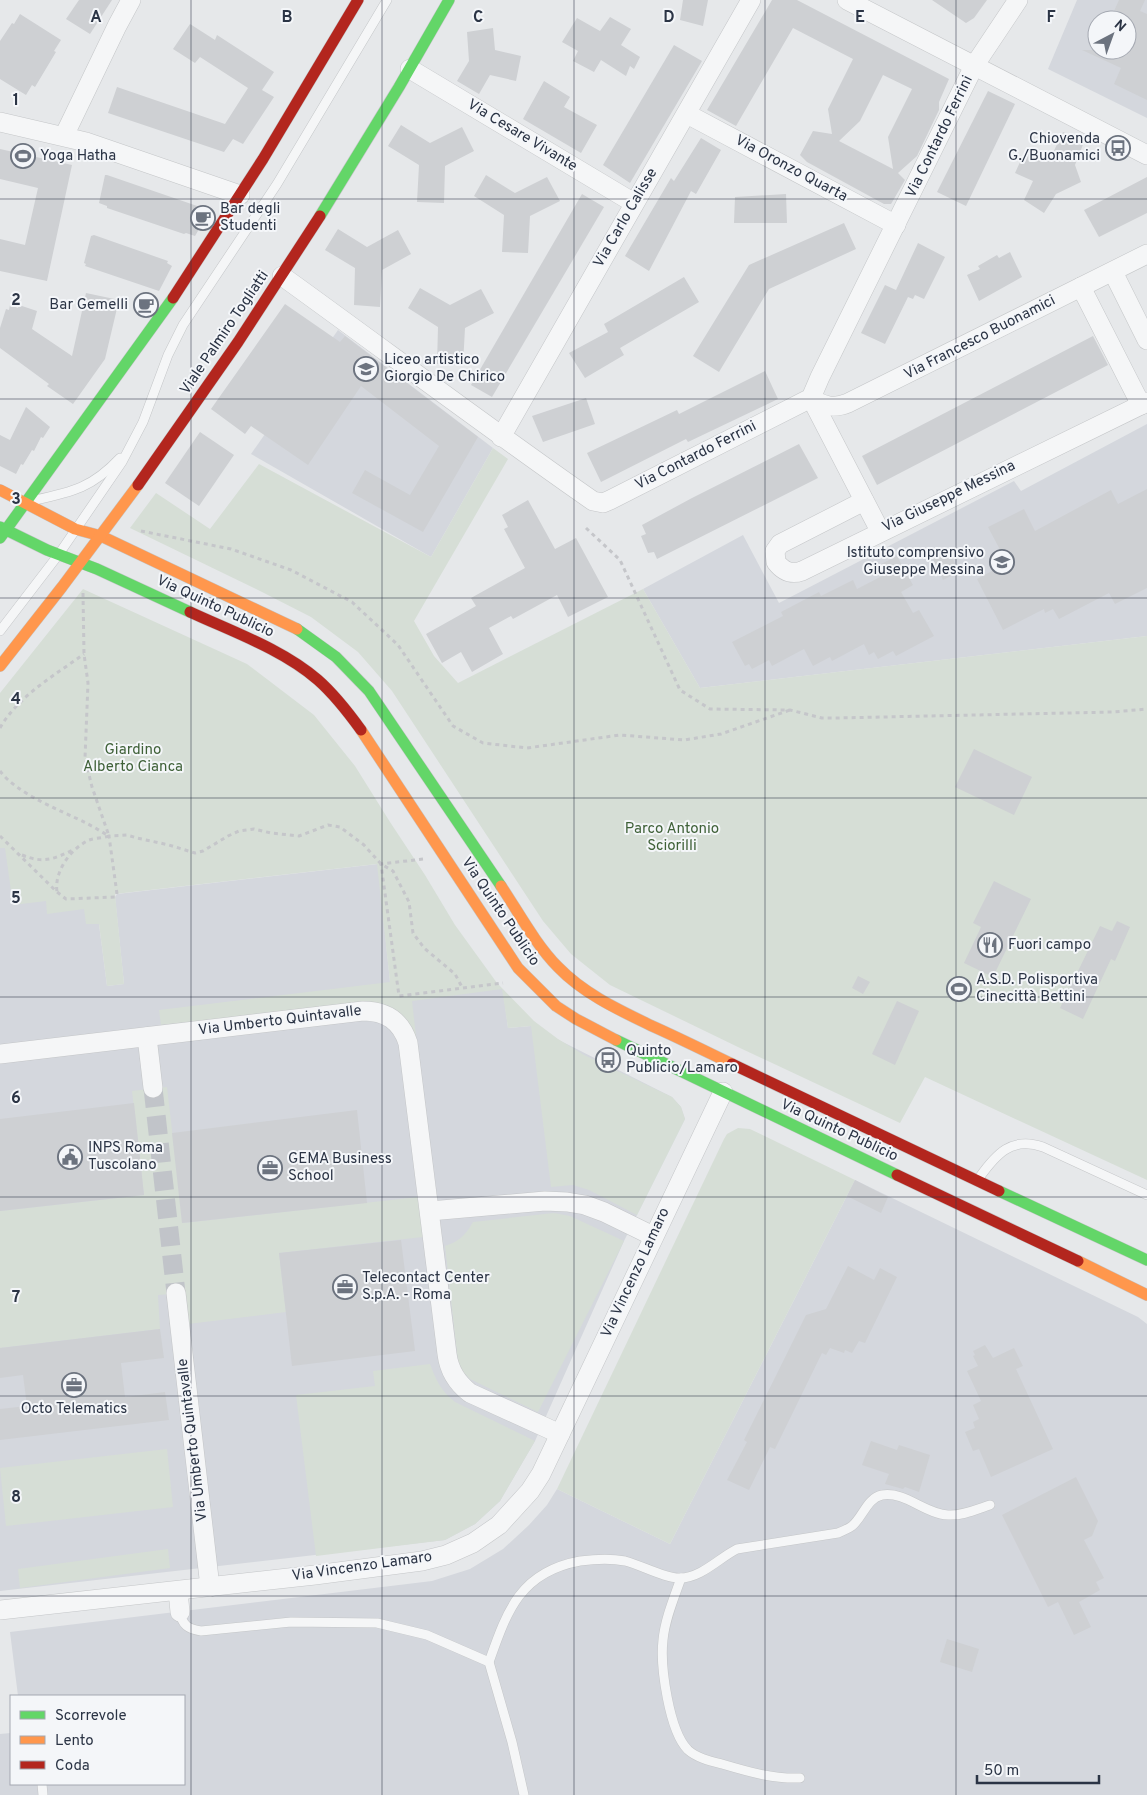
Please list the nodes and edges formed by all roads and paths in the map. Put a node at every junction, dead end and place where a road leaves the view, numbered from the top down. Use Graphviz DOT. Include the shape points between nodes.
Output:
graph roads {
  1 [pos="131,0"];
  2 [pos="358,0"];
  3 [pos="387,0"];
  4 [pos="449,0"];
  5 [pos="751,0"];
  6 [pos="847,0"];
  7 [pos="1018,0"];
  8 [pos="974,66"];
  9 [pos="410,69"];
  10 [pos="687,114"];
  11 [pos="0,122"];
  12 [pos="64,136"];
  13 [pos="1147,155"];
  14 [pos="240,195"];
  15 [pos="634,203"];
  16 [pos="896,225"];
  17 [pos="1147,254"];
  18 [pos="1113,272"];
  19 [pos="282,276"];
  20 [pos="1081,287"];
  21 [pos="1147,340"];
  22 [pos="811,398"];
  23 [pos="1144,403"];
  24 [pos="501,437"];
  25 [pos="129,448"];
  26 [pos="0,490"];
  27 [pos="0,500"];
  28 [pos="864,501"];
  29 [pos="24,502"];
  30 [pos="586,528"];
  31 [pos="76,529"];
  32 [pos="139,530"];
  33 [pos="880,531"];
  34 [pos="2,532"];
  35 [pos="101,536"];
  36 [pos="59,554"];
  37 [pos="81,563"];
  38 [pos="83,586"];
  39 [pos="0,630"];
  40 [pos="84,654"];
  41 [pos="0,666"];
  42 [pos="1147,709"];
  43 [pos="790,710"];
  44 [pos="0,728"];
  45 [pos="0,771"];
  46 [pos="0,836"];
  47 [pos="109,836"];
  48 [pos="80,846"];
  49 [pos="21,855"];
  50 [pos="430,858"];
  51 [pos="381,864"];
  52 [pos="57,892"];
  53 [pos="505,982"];
  54 [pos="462,987"];
  55 [pos="147,1037"];
  56 [pos="0,1054"];
  57 [pos="750,1072"];
  58 [pos="729,1084"];
  59 [pos="153,1088"];
  60 [pos="977,1181"];
  61 [pos="1147,1195"];
  62 [pos="430,1211"];
  63 [pos="653,1236"];
  64 [pos="1147,1260"];
  65 [pos="176,1293"];
  66 [pos="1147,1295"];
  67 [pos="560,1434"];
  68 [pos="990,1505"];
  69 [pos="681,1578"];
  70 [pos="210,1587"];
  71 [pos="178,1590"];
  72 [pos="0,1610"];
  73 [pos="180,1612"];
  74 [pos="489,1662"];
  75 [pos="800,1778"];
  76 [pos="524,1795"];
  1 -- 12 [label="street"];
  2 -- 14 [label="street"];
  3 -- 25 [label="lane" via="282,176 180,330 143,422"];
  4 -- 9 [label="street, Viale Palmiro Togliatti"];
  5 -- 10 [label="street, Via Carlo Calisse"];
  6 -- 8 [label="street"];
  7 -- 8 [label="street, Via Contardo Ferrini"];
  8 -- 13 [label="street"];
  8 -- 16 [label="street, Via Contardo Ferrini"];
  9 -- 15 [label="street, Via Cesare Vivante"];
  9 -- 19 [label="street, Viale Palmiro Togliatti"];
  10 -- 15 [label="street, Via Carlo Calisse"];
  10 -- 16 [label="street, Via Oronzo Quarta"];
  11 -- 12 [label="street"];
  12 -- 14 [label="street"];
  14 -- 29 [label="street" via="79,431"];
  15 -- 24 [label="street, Via Carlo Calisse"];
  16 -- 22 [label="street, Via Contardo Ferrini"];
  17 -- 18 [label="street, Via Francesco Buonamici"];
  18 -- 20 [label="street, Via Francesco Buonamici"];
  18 -- 21 [label="street"];
  19 -- 24 [label="street, Via Contardo Ferrini"];
  19 -- 35 [label="street, Viale Palmiro Togliatti" via="180,427"];
  20 -- 22 [label="street, Via Francesco Buonamici" via="848,404 832,407"];
  20 -- 23 [label="street"];
  22 -- 24 [label="street, Via Contardo Ferrini" via="602,503 593,501"];
  22 -- 28 [label="street"];
  23 -- 33 [label="street, Via Giuseppe Messina"];
  25 -- 29 [label="lane" via="105,473 86,486"];
  25 -- 31 [label="lane"];
  26 -- 29 [label="street, Via Quinto Publicio"];
  27 -- 29 [label="lane, Via Quinto Publicio"];
  28 -- 33 [label="street"];
  28 -- 33 [label="street, Via Giuseppe Messina" via="780,544 775,552 776,562 785,570 797,572"];
  29 -- 31 [label="street, Via Quinto Publicio"];
  29 -- 34 [label="street"];
  30 -- 43 [label="path" via="620,560 680,690 710,710"];
  31 -- 35 [label="street, Via Quinto Publicio"];
  31 -- 36 [label="lane"];
  32 -- 43 [label="path" via="231,548 291,570 352,602 398,645 453,726 483,743 527,748 620,736 684,740 722,734"];
  34 -- 36 [label="street, Via Quinto Publicio"];
  35 -- 37 [label="street, Viale Palmiro Togliatti"];
  35 -- 57 [label="street, Via Quinto Publicio" via="300,630 328,649 369,691 501,890 558,966 610,1005"];
  36 -- 37 [label="street, Via Quinto Publicio"];
  36 -- 39 [label="lane"];
  37 -- 41 [label="street, Viale Palmiro Togliatti"];
  37 -- 58 [label="street, Via Quinto Publicio" via="265,646 318,680 364,731 508,954 532,984 556,1006 585,1024"];
  38 -- 40 [label="path"];
  40 -- 44 [label="path" via="34,691 7,716"];
  40 -- 47 [label="path" via="88,683 85,758"];
  42 -- 43 [label="path" via="836,718"];
  45 -- 47 [label="path" via="14,785 45,804"];
  46 -- 49 [label="path"];
  47 -- 48 [label="path"];
  47 -- 51 [label="path" via="127,835 195,853 239,831 254,829 298,836 328,825 349,832"];
  47 -- 52 [label="path" via="116,896 66,899"];
  48 -- 49 [label="path" via="49,860 34,860"];
  48 -- 52 [label="path" via="67,858 60,871 55,882"];
  49 -- 52 [label="path"];
  50 -- 51 [label="path"];
  51 -- 54 [label="path" via="393,871 409,902 413,933 424,948 455,974"];
  51 -- 54 [label="path" via="399,996"];
  53 -- 54 [label="path"];
  55 -- 56 [label="street, Via Umberto Quintavalle"];
  55 -- 59 [label="street"];
  55 -- 62 [label="street, Via Umberto Quintavalle" via="363,1011 387,1015 400,1025 408,1043"];
  57 -- 58 [label="street"];
  57 -- 60 [label="street, Via Quinto Publicio"];
  58 -- 63 [label="street, Via Vincenzo Lamaro"];
  58 -- 66 [label="street, Via Quinto Publicio" via="998,1223"];
  60 -- 61 [label="lane" via="1001,1153 1016,1144 1028,1143"];
  60 -- 64 [label="street, Via Quinto Publicio"];
  62 -- 63 [label="street" via="567,1202 604,1212"];
  62 -- 67 [label="street, Via Umberto Quintavalle" via="447,1354 453,1375 470,1393"];
  63 -- 67 [label="street, Via Vincenzo Lamaro"];
  65 -- 70 [label="street, Via Umberto Quintavalle"];
  67 -- 70 [label="street, Via Vincenzo Lamaro" via="541,1474 525,1497 492,1531 460,1550 414,1562"];
  68 -- 69 [label="lane" via="964,1514 946,1515 902,1498 883,1495 873,1499 857,1521 845,1530 737,1549 699,1573"];
  69 -- 74 [label="lane" via="608,1559 577,1562 551,1570 528,1584 514,1600 502,1623"];
  69 -- 75 [label="lane" via="667,1620 663,1650 672,1721 680,1739 692,1753 704,1759 761,1776"];
  70 -- 71 [label="street, Via Vincenzo Lamaro"];
  71 -- 72 [label="street, Via Vincenzo Lamaro"];
  71 -- 73 [label="street"];
  73 -- 74 [label="lane" via="186,1627 201,1631 311,1622 390,1625 427,1635"];
  74 -- 76 [label="lane"];
}
